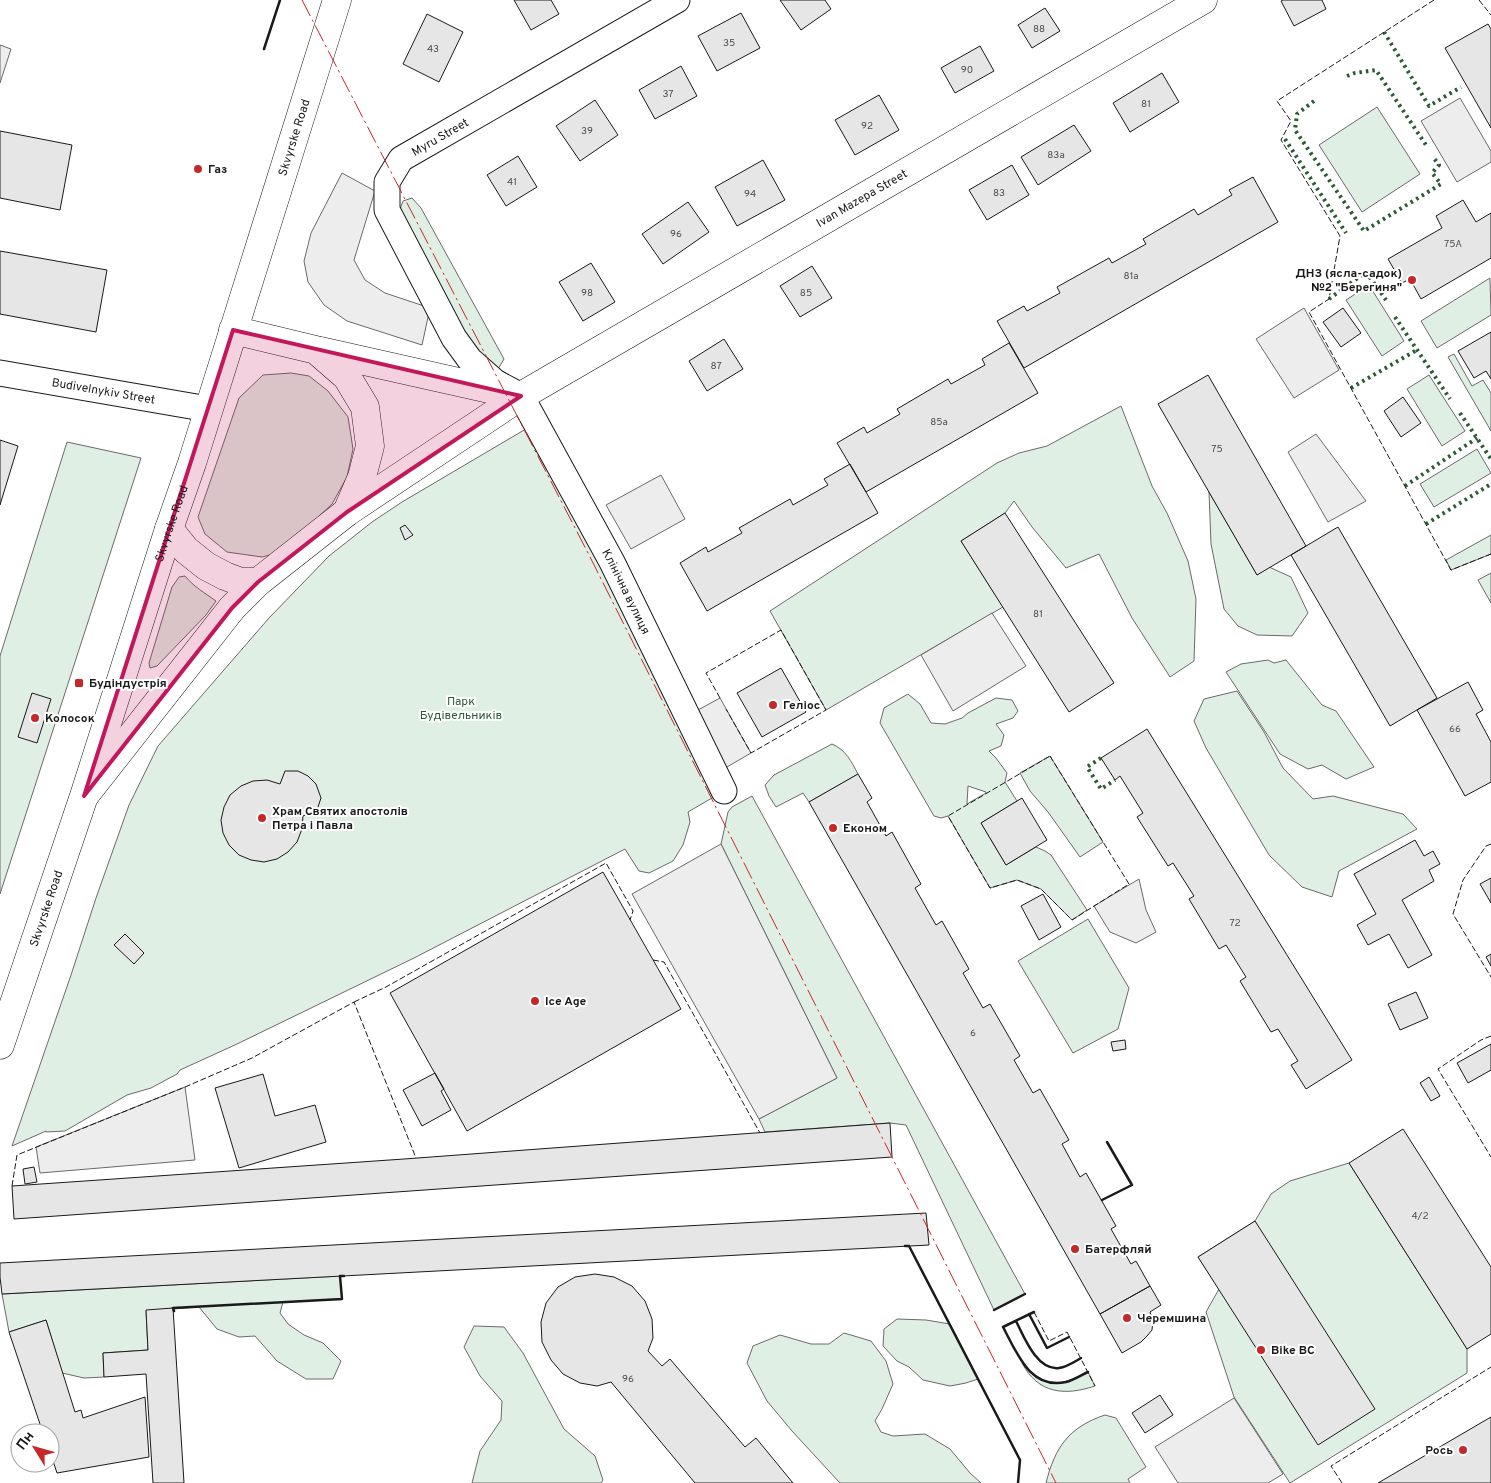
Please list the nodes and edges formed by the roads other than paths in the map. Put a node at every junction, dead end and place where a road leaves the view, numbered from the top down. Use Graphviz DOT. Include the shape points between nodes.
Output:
graph roads {
  1 [pos="337,0"];
  2 [pos="677,0"];
  3 [pos="1203,0"];
  4 [pos="234,330"];
  5 [pos="316,350"];
  6 [pos="0,373"];
  7 [pos="521,396"];
  8 [pos="208,409"];
  9 [pos="348,512"];
  10 [pos="169,529"];
  11 [pos="258,582"];
  12 [pos="724,791"];
  13 [pos="84,796"];
  14 [pos="0,1045"];
  1 -- 4 [label="street, Skvyrske Road"];
  2 -- 7 [label="street, Myru Street" via="402,159 387,182 387,210 454,338 470,360 495,382"];
  3 -- 7 [label="street, Ivan Mazepa Street"];
  4 -- 5 [label="street"];
  4 -- 8 [label="street, Skvyrske Road"];
  5 -- 7 [label="street"];
  5 -- 9 [label="street" via="347,377 365,407 370,446"];
  6 -- 8 [label="street, Budivelnykiv Street"];
  7 -- 9 [label="street, Ivan Mazepa Street"];
  7 -- 12 [label="street, Клінічна вулиця" via="612,562"];
  8 -- 10 [label="street, Skvyrske Road"];
  9 -- 11 [label="street, Ivan Mazepa Street"];
  10 -- 11 [label="street" via="186,550 206,566 241,582"];
  10 -- 13 [label="street, Skvyrske Road"];
  11 -- 13 [label="street, Ivan Mazepa Street" via="232,608"];
  13 -- 14 [label="street, Skvyrske Road"];
}
